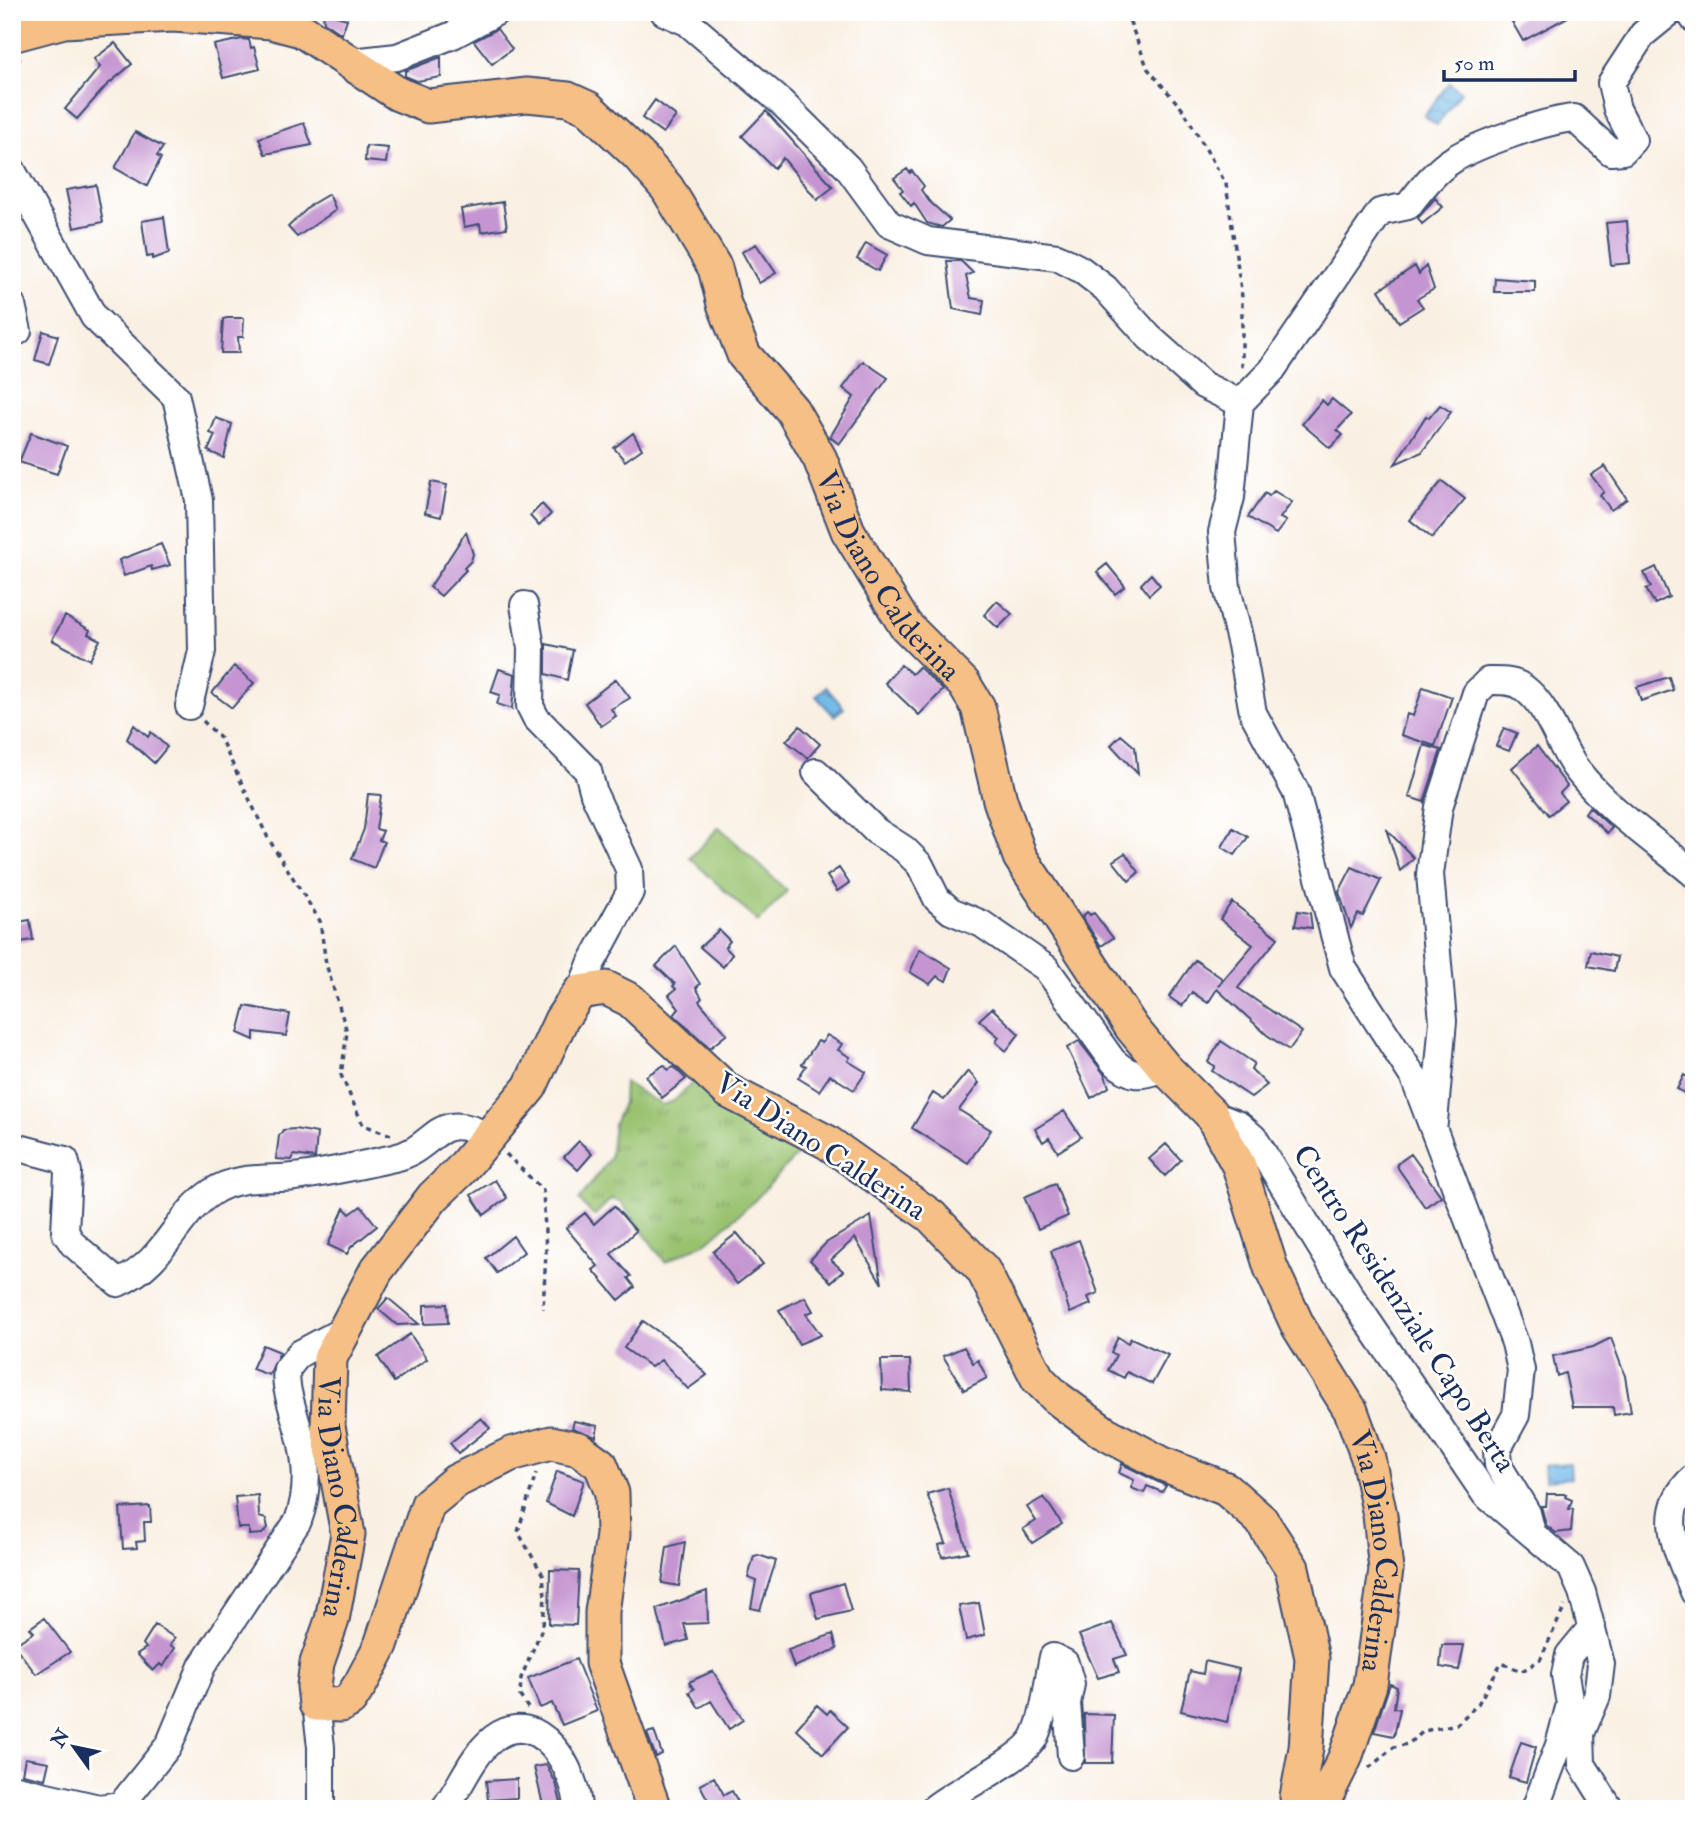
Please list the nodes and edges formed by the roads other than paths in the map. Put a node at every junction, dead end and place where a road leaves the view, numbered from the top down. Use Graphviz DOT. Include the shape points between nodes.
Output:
graph roads {
  1 [pos="496,12"];
  2 [pos="664,12"];
  3 [pos="1670,12"];
  4 [pos="1689,12"];
  5 [pos="63,17"];
  6 [pos="1694,19"];
  7 [pos="12,35"];
  8 [pos="352,62"];
  9 [pos="12,170"];
  10 [pos="12,305"];
  11 [pos="18,331"];
  12 [pos="1240,403"];
  13 [pos="524,605"];
  14 [pos="189,706"];
  15 [pos="816,772"];
  16 [pos="1653,840"];
  17 [pos="1694,857"];
  18 [pos="1694,874"];
  19 [pos="580,992"];
  20 [pos="1165,1068"];
  21 [pos="1211,1114"];
  22 [pos="1433,1127"];
  23 [pos="489,1137"];
  24 [pos="12,1146"];
  25 [pos="342,1331"];
  26 [pos="1694,1477"];
  27 [pos="1532,1533"];
  28 [pos="1694,1592"];
  29 [pos="1592,1627"];
  30 [pos="317,1704"];
  31 [pos="1070,1756"];
  32 [pos="12,1788"];
  33 [pos="1301,1807"];
  34 [pos="321,1809"];
  35 [pos="444,1809"];
  36 [pos="578,1809"];
  37 [pos="654,1809"];
  38 [pos="933,1809"];
  39 [pos="1535,1809"];
  40 [pos="1610,1809"];
  1 -- 8 [label="street" via="397,57"];
  2 -- 12 [label="street" via="687,22 782,103 848,168 889,224 928,241 1057,257 1105,288 1149,337 1203,385"];
  3 -- 12 [label="street" via="1643,34 1611,83 1617,109 1633,140 1623,151 1611,152 1574,118 1554,119 1454,159 1409,206 1380,212 1272,370"];
  4 -- 6 [label="street"];
  5 -- 7 [label="main road, Via Diano Calderina"];
  5 -- 8 [label="main road, Via Diano Calderina" via="173,15 271,22 301,30"];
  8 -- 20 [label="main road, Via Diano Calderina" via="398,94 428,106 527,95 568,99 588,108 667,188 715,268 744,355 792,410 820,459 861,553 905,625 964,684 978,707 1000,800 1020,857 1132,1028"];
  9 -- 14 [label="street" via="94,317 176,397 199,500 202,651"];
  10 -- 11 [label="street"];
  12 -- 22 [label="street" via="1231,497 1222,532 1227,588 1253,713 1296,792 1343,968 1414,1078"];
  13 -- 19 [label="street" via="531,648 530,706 587,771 629,869 630,892"];
  15 -- 20 [label="street" via="876,831 920,865 937,899 951,911 982,924 1046,968 1112,1061 1126,1073 1142,1075"];
  16 -- 17 [label="street" via="1684,849"];
  16 -- 18 [label="street"];
  16 -- 22 [label="street" via="1604,801 1582,776 1548,718 1524,688 1488,681 1476,693 1439,807 1430,874 1443,1021"];
  19 -- 23 [label="main road, Via Diano Calderina" via="561,1020 530,1087"];
  19 -- 33 [label="main road, Via Diano Calderina" via="606,988 630,1000 728,1091 827,1142 932,1216 983,1270 1038,1379 1057,1398 1103,1432 1163,1464 1226,1489 1261,1520 1292,1568 1312,1658 1306,1748 1297,1790"];
  20 -- 21 [label="main road, Via Diano Calderina"];
  21 -- 27 [label="street, Centro Residenziale Capo Berta" via="1239,1125 1255,1138 1352,1298 1455,1454 1485,1494"];
  21 -- 33 [label="main road, Via Diano Calderina" via="1239,1166 1271,1268 1298,1326 1351,1411 1368,1458 1380,1515 1387,1570 1370,1685 1328,1792 1315,1805"];
  22 -- 27 [label="street" via="1515,1343 1521,1370 1517,1415 1497,1450 1498,1465 1527,1513"];
  23 -- 24 [label="street" via="468,1126 441,1129 398,1157 296,1177 247,1178 212,1191 189,1213 167,1245 132,1277 118,1283 65,1232 65,1160"];
  23 -- 25 [label="main road, Via Diano Calderina" via="433,1197 376,1271"];
  25 -- 30 [label="main road, Via Diano Calderina" via="330,1358 328,1426 348,1534 332,1620 317,1663"];
  25 -- 32 [label="street" via="299,1354 287,1369 307,1478 307,1498 298,1521 202,1666 169,1745 137,1790 121,1805 99,1808"];
  26 -- 28 [label="street" via="1674,1503 1670,1519"];
  27 -- 29 [label="street, Centro Residenziale Capo Berta" via="1572,1567"];
  29 -- 39 [label="street" via="1570,1655 1565,1675 1570,1704"];
  29 -- 40 [label="street, Centro Residenziale Capo Berta" via="1601,1664 1597,1696 1581,1733 1582,1764"];
  30 -- 34 [label="street"];
  30 -- 37 [label="main road, Via Diano Calderina" via="341,1705 361,1683 381,1645 428,1504 456,1481 511,1454 551,1443 579,1449 601,1465 612,1493 602,1663"];
  31 -- 38 [label="street" via="1070,1676 1065,1663 1053,1657 1034,1739"];
  35 -- 36 [label="street" via="486,1746 505,1732 521,1730 538,1735 559,1754 575,1784"];
}
